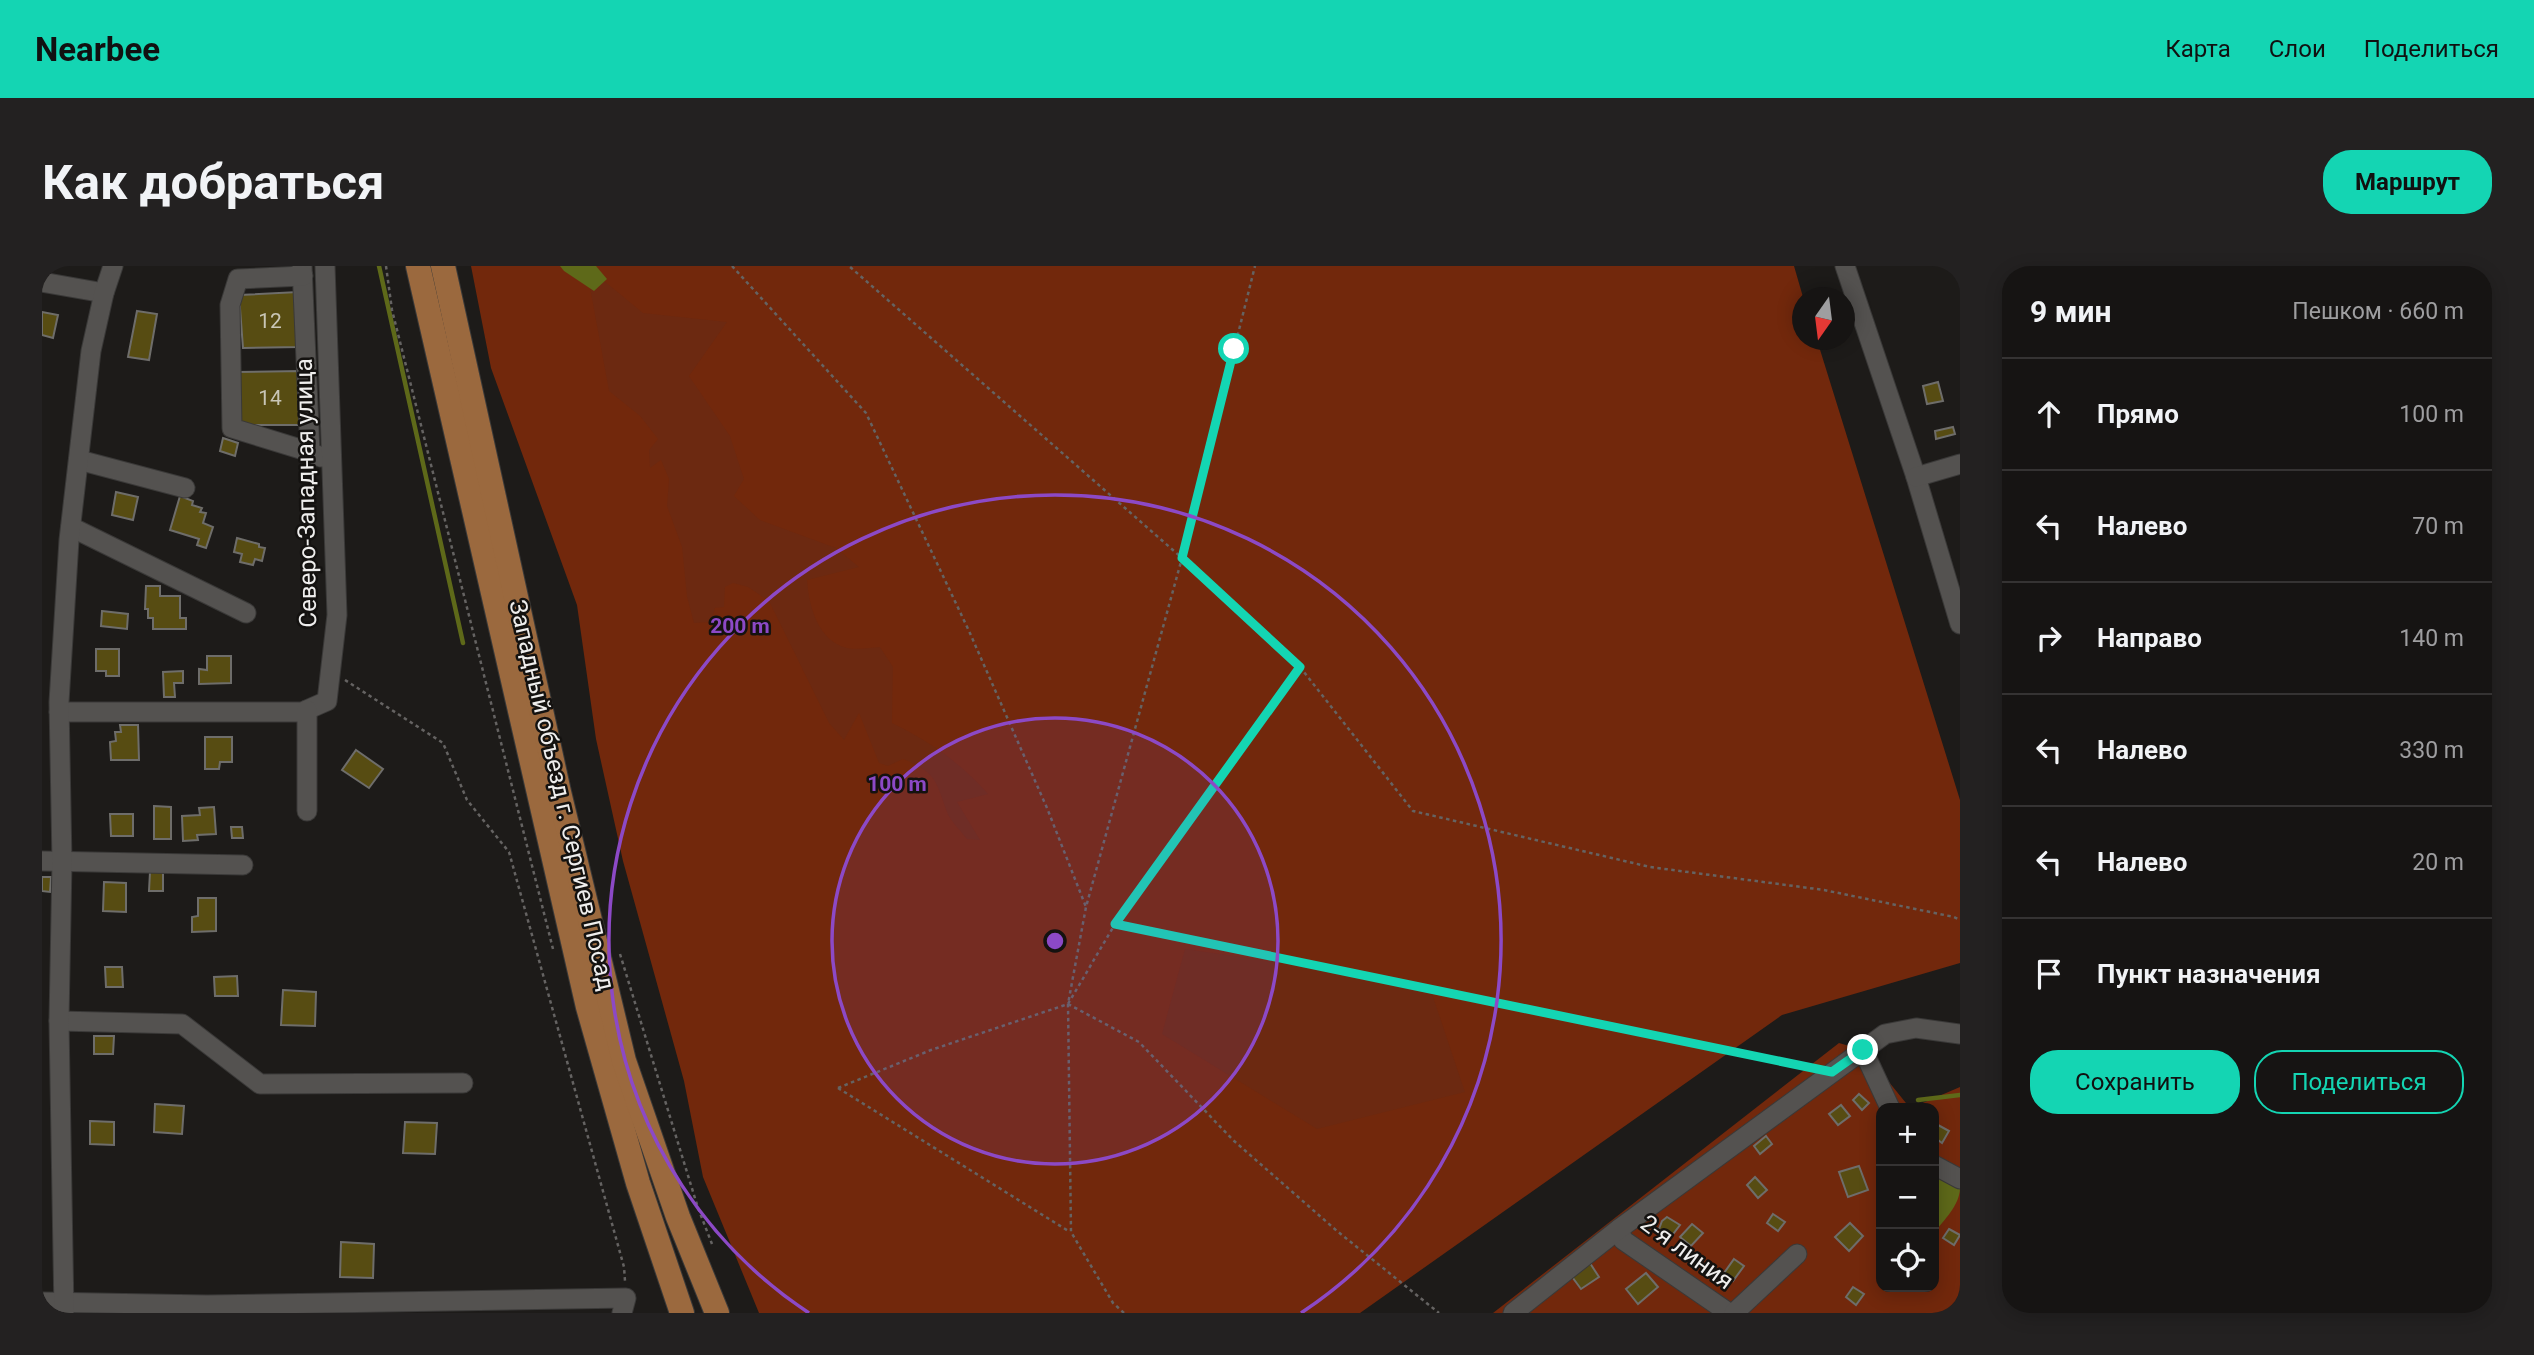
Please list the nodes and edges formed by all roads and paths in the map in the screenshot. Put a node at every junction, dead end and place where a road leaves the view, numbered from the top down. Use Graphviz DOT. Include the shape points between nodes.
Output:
graph roads {
  1 [pos="113,266"];
  2 [pos="325,266"];
  3 [pos="386,266"];
  4 [pos="418,266"];
  5 [pos="443,266"];
  6 [pos="732,266"];
  7 [pos="849,266"];
  8 [pos="1255,266"];
  9 [pos="1845,266"];
  10 [pos="303,271"];
  11 [pos="42,282"];
  12 [pos="104,293"];
  13 [pos="310,453"];
  14 [pos="79,460"];
  15 [pos="331,461"];
  16 [pos="1960,464"];
  17 [pos="1916,477"];
  18 [pos="185,488"];
  19 [pos="71,527"];
  20 [pos="1182,558"];
  21 [pos="246,613"];
  22 [pos="1960,624"];
  23 [pos="1300,667"];
  24 [pos="330,670"];
  25 [pos="53,705"];
  26 [pos="307,710"];
  27 [pos="307,811"];
  28 [pos="42,861"];
  29 [pos="62,862"];
  30 [pos="243,865"];
  31 [pos="1086,907"];
  32 [pos="1960,920"];
  33 [pos="1115,924"];
  34 [pos="618,948"];
  35 [pos="553,950"];
  36 [pos="1068,1004"];
  37 [pos="59,1021"];
  38 [pos="1960,1034"];
  39 [pos="1863,1050"];
  40 [pos="1832,1072"];
  41 [pos="463,1083"];
  42 [pos="51,1086"];
  43 [pos="1888,1103"];
  44 [pos="1936,1166"];
  45 [pos="1960,1179"];
  46 [pos="1619,1229"];
  47 [pos="1071,1232"];
  48 [pos="713,1247"];
  49 [pos="1797,1254"];
  50 [pos="42,1302"];
  51 [pos="624,1305"];
  52 [pos="64,1307"];
  53 [pos="682,1313"];
  54 [pos="717,1313"];
  55 [pos="1124,1313"];
  56 [pos="1439,1313"];
  57 [pos="1513,1313"];
  58 [pos="1729,1313"];
  59 [pos="1734,1313"];
  1 -- 12 [label="street"];
  2 -- 15 [label="street, Северо-Западная улица"];
  3 -- 35 [label="path" via="392,310"];
  4 -- 53 [label="main road, Западный объезд г. Сергиев Посад" via="588,1007"];
  5 -- 54 [label="main road, Западный объезд г. Сергиев Посад" via="559,792 624,1061"];
  6 -- 31 [label="path" via="866,413 970,631"];
  7 -- 20 [label="path"];
  8 -- 20 [label="path"];
  9 -- 17 [label="street"];
  10 -- 13 [label="street"];
  10 -- 13 [label="street" via="238,279 230,305 232,428"];
  11 -- 12 [label="street"];
  12 -- 14 [label="street" via="91,351"];
  13 -- 15 [label="street"];
  14 -- 18 [label="street"];
  14 -- 19 [label="street"];
  15 -- 24 [label="street, Северо-Западная улица" via="337,615"];
  16 -- 17 [label="street"];
  17 -- 22 [label="street"];
  19 -- 21 [label="street"];
  19 -- 25 [label="street"];
  20 -- 23 [label="path"];
  20 -- 31 [label="path"];
  23 -- 32 [label="path" via="1413,811 1650,866 1824,890"];
  23 -- 33 [label="path"];
  24 -- 26 [label="street, Северо-Западная улица" via="327,701"];
  24 -- 51 [label="path" via="443,743 467,800 509,852 624,1267"];
  25 -- 26 [label="street"];
  25 -- 29 [label="street"];
  26 -- 27 [label="street"];
  28 -- 29 [label="street"];
  29 -- 30 [label="street"];
  29 -- 37 [label="street"];
  31 -- 36 [label="path"];
  33 -- 36 [label="path"];
  33 -- 40 [label="path"];
  34 -- 48 [label="path"];
  36 -- 47 [label="path"];
  36 -- 47 [label="path" via="931,1050 838,1088"];
  36 -- 56 [label="path" via="1139,1042 1233,1140"];
  37 -- 41 [label="street" via="182,1024 260,1084"];
  37 -- 42 [label="street"];
  38 -- 39 [label="street" via="1916,1028 1885,1034"];
  39 -- 40 [label="street"];
  39 -- 43 [label="street"];
  40 -- 46 [label="street"];
  42 -- 52 [label="street"];
  44 -- 45 [label="street"];
  46 -- 57 [label="street"];
  46 -- 58 [label="street, 2-я линия" via="1623,1240"];
  47 -- 55 [label="path" via="1113,1303"];
  49 -- 59 [label="street"];
  50 -- 52 [label="street"];
  51 -- 52 [label="street"];
}
